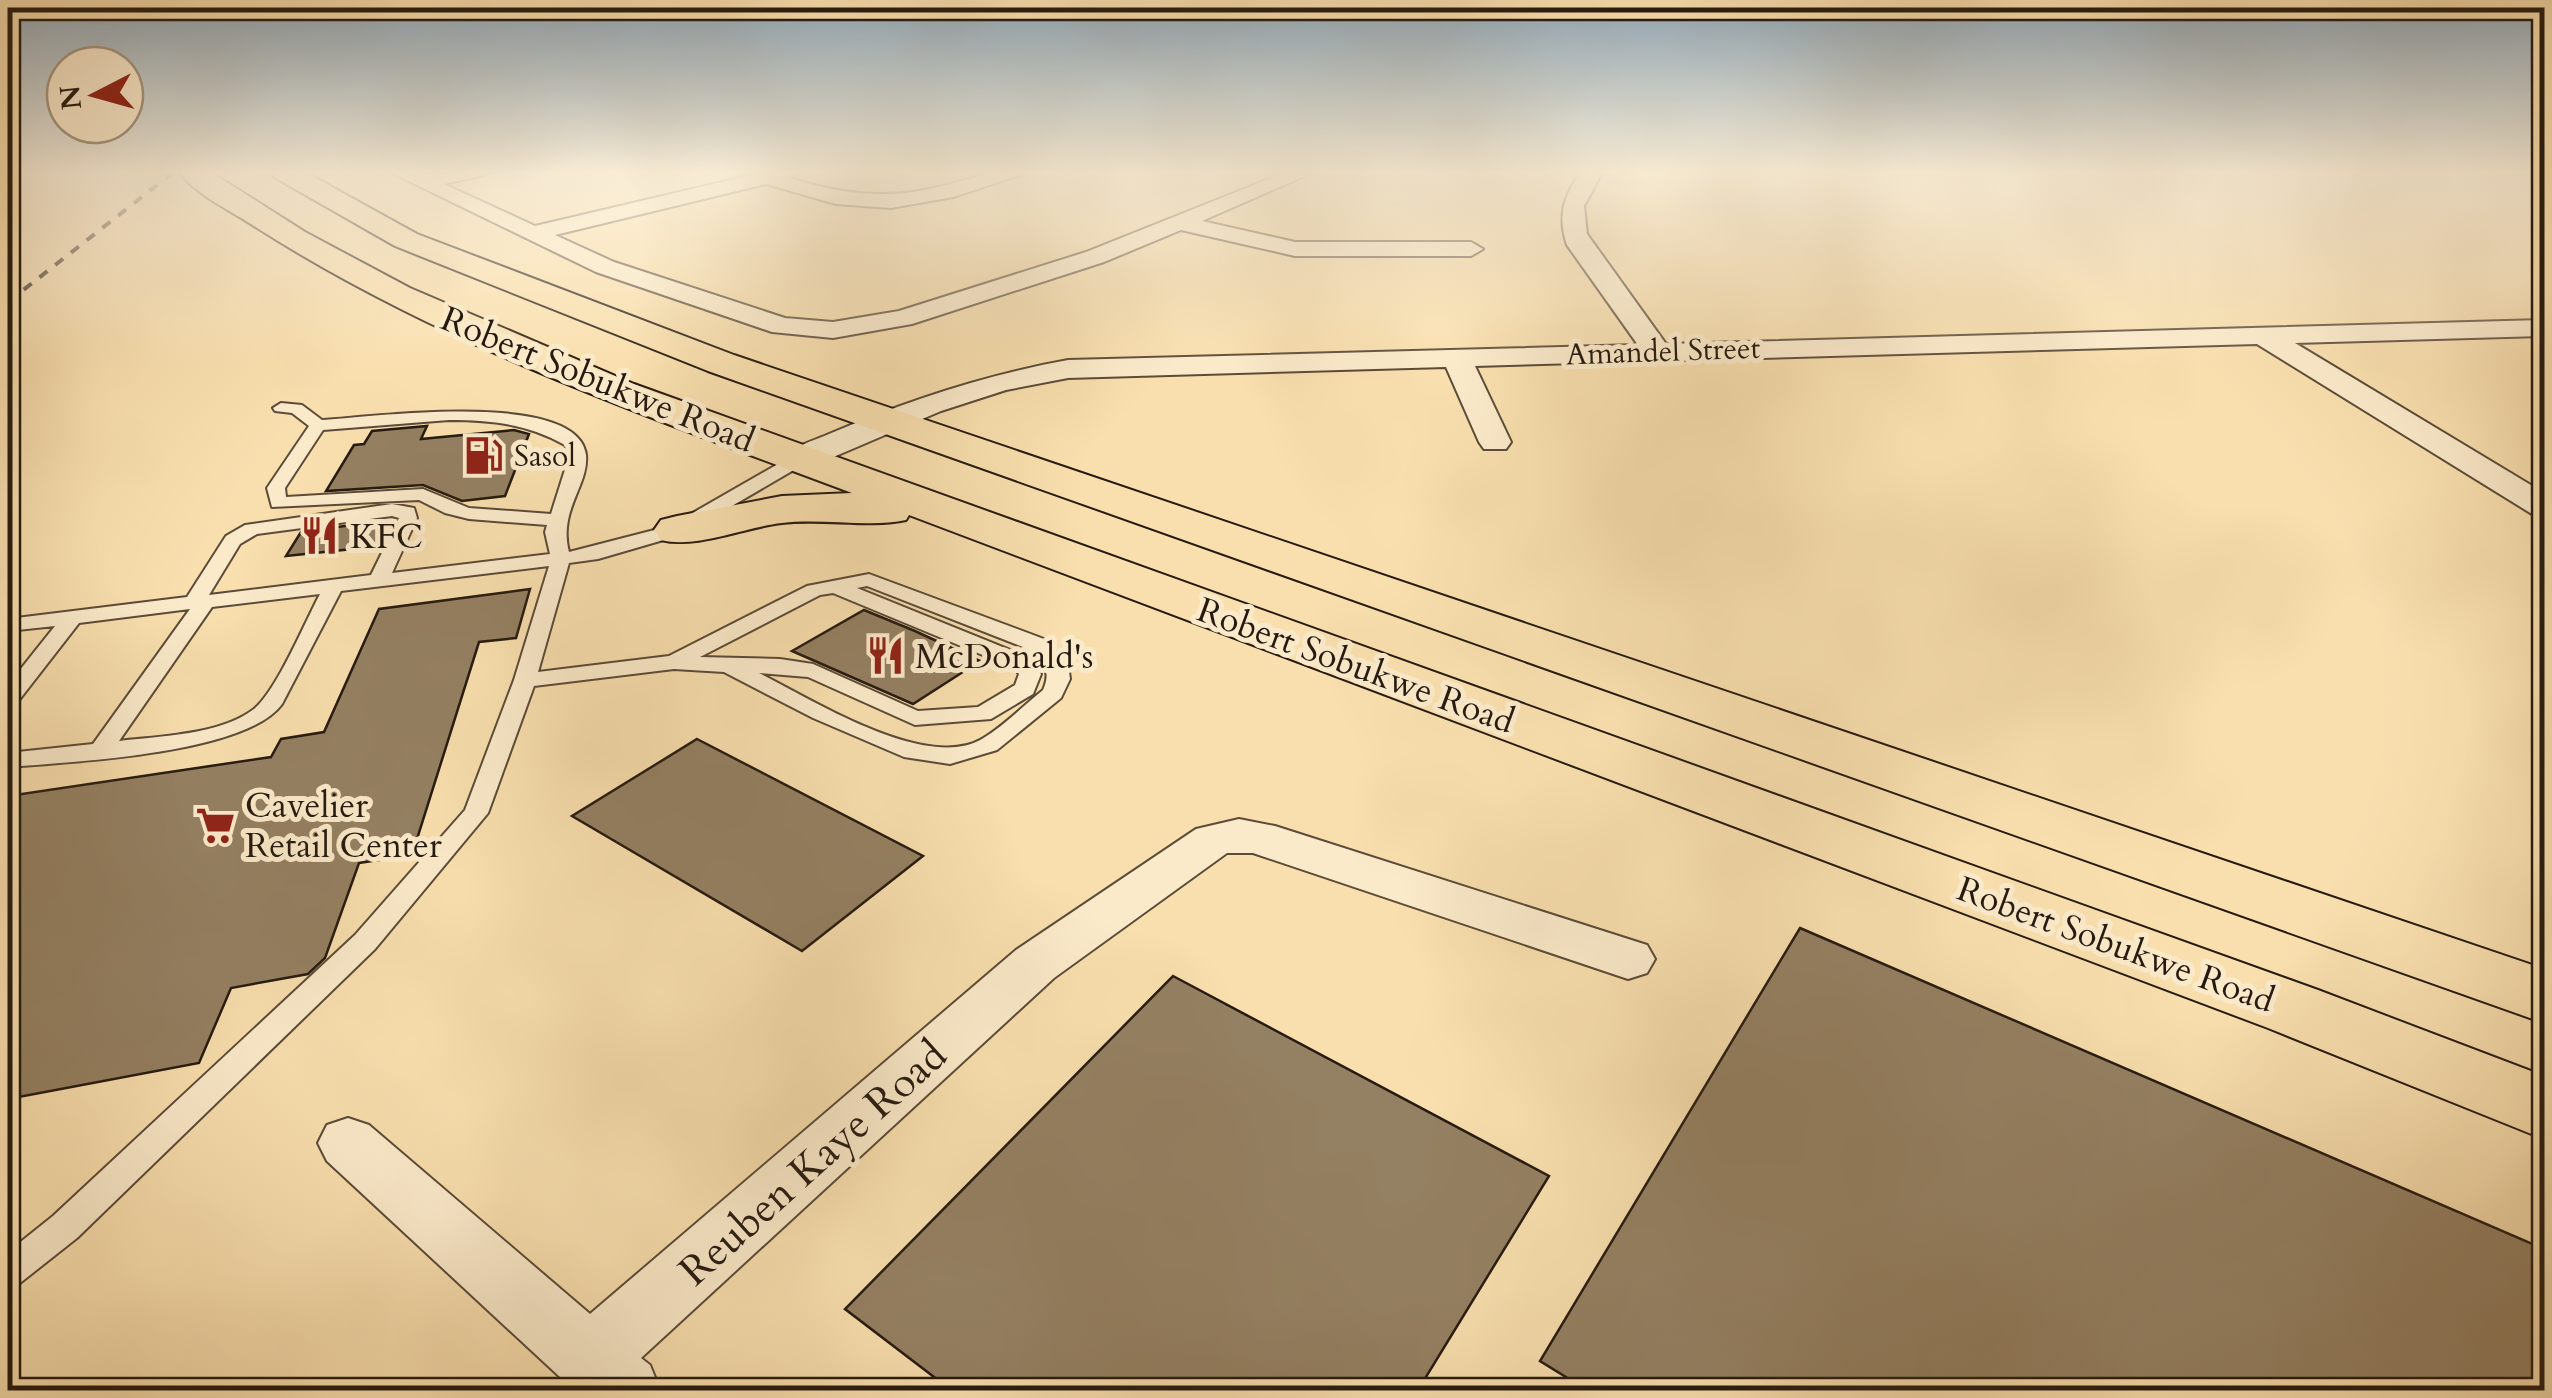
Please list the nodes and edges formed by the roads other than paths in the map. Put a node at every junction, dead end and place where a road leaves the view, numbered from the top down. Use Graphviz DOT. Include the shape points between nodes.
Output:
graph roads {
  1 [pos="286,236"];
  2 [pos="401,236"];
  3 [pos="536,236"];
  4 [pos="1150,236"];
  5 [pos="1238,236"];
  6 [pos="1576,236"];
  7 [pos="1471,249"];
  8 [pos="2544,328"];
  9 [pos="2263,336"];
  10 [pos="1658,352"];
  11 [pos="1456,357"];
  12 [pos="281,408"];
  13 [pos="880,421"];
  14 [pos="318,426"];
  15 [pos="1494,442"];
  16 [pos="798,460"];
  17 [pos="2539,501"];
  18 [pos="557,520"];
  19 [pos="986,529"];
  20 [pos="676,530"];
  21 [pos="560,559"];
  22 [pos="378,580"];
  23 [pos="334,585"];
  24 [pos="834,586"];
  25 [pos="128,593"];
  26 [pos="200,601"];
  27 [pos="115,612"];
  28 [pos="73,617"];
  29 [pos="8,625"];
  30 [pos="674,662"];
  31 [pos="729,666"];
  32 [pos="525,680"];
  33 [pos="8,699"];
  34 [pos="102,748"];
  35 [pos="8,760"];
  36 [pos="1628,959"];
  37 [pos="2544,996"];
  38 [pos="2544,1108"];
  39 [pos="348,1142"];
  40 [pos="8,1272"];
  41 [pos="608,1375"];
  1 -- 16 [label="main road, Robert Sobukwe Road" via="515,350"];
  2 -- 13 [label="main road, Robert Sobukwe Road"];
  3 -- 4 [label="street" via="782,326 818,330 903,318"];
  5 -- 7 [label="street" via="1295,249"];
  6 -- 10 [label="street"];
  8 -- 9 [label="street, Amandel Street"];
  9 -- 10 [label="street, Amandel Street"];
  9 -- 17 [label="street"];
  10 -- 11 [label="street, Amandel Street"];
  11 -- 13 [label="street, Amandel Street" via="1068,369 989,384"];
  11 -- 15 [label="street"];
  12 -- 14 [label="lane" via="296,408"];
  13 -- 16 [label="street, Amandel Street"];
  13 -- 37 [label="main road, Robert Sobukwe Road"];
  14 -- 18 [label="lane" via="469,415 549,428 573,442 578,457"];
  14 -- 18 [label="lane" via="276,488 278,503 423,494 438,506 468,512"];
  16 -- 19 [label="main road, Robert Sobukwe Road"];
  16 -- 20 [label="lane"];
  18 -- 21 [label="lane"];
  19 -- 20 [label="main road" via="829,506"];
  19 -- 38 [label="main road, Robert Sobukwe Road"];
  20 -- 21 [label="lane" via="633,546"];
  21 -- 22 [label="lane"];
  21 -- 32 [label="lane"];
  22 -- 23 [label="lane"];
  22 -- 26 [label="lane" via="407,512 252,528 233,540"];
  23 -- 26 [label="lane"];
  23 -- 34 [label="lane" via="261,715 213,732"];
  24 -- 30 [label="lane"];
  24 -- 31 [label="lane" via="1022,663 1030,674 1025,689 982,714 915,718 812,671"];
  24 -- 31 [label="lane" via="870,580 1036,644 1057,664 1059,679 1053,692 989,745 950,758 912,752"];
  25 -- 27 [label="lane"];
  26 -- 27 [label="lane"];
  26 -- 34 [label="lane"];
  27 -- 28 [label="lane"];
  28 -- 29 [label="lane"];
  28 -- 33 [label="lane"];
  30 -- 31 [label="lane"];
  30 -- 32 [label="lane"];
  32 -- 40 [label="lane" via="476,813 366,942 65,1227"];
  34 -- 35 [label="lane"];
  36 -- 41 [label="street, Reuben Kaye Road" via="1258,837 1213,840 1034,964"];
  39 -- 41 [label="street, Reuben Kaye Road"];
}
